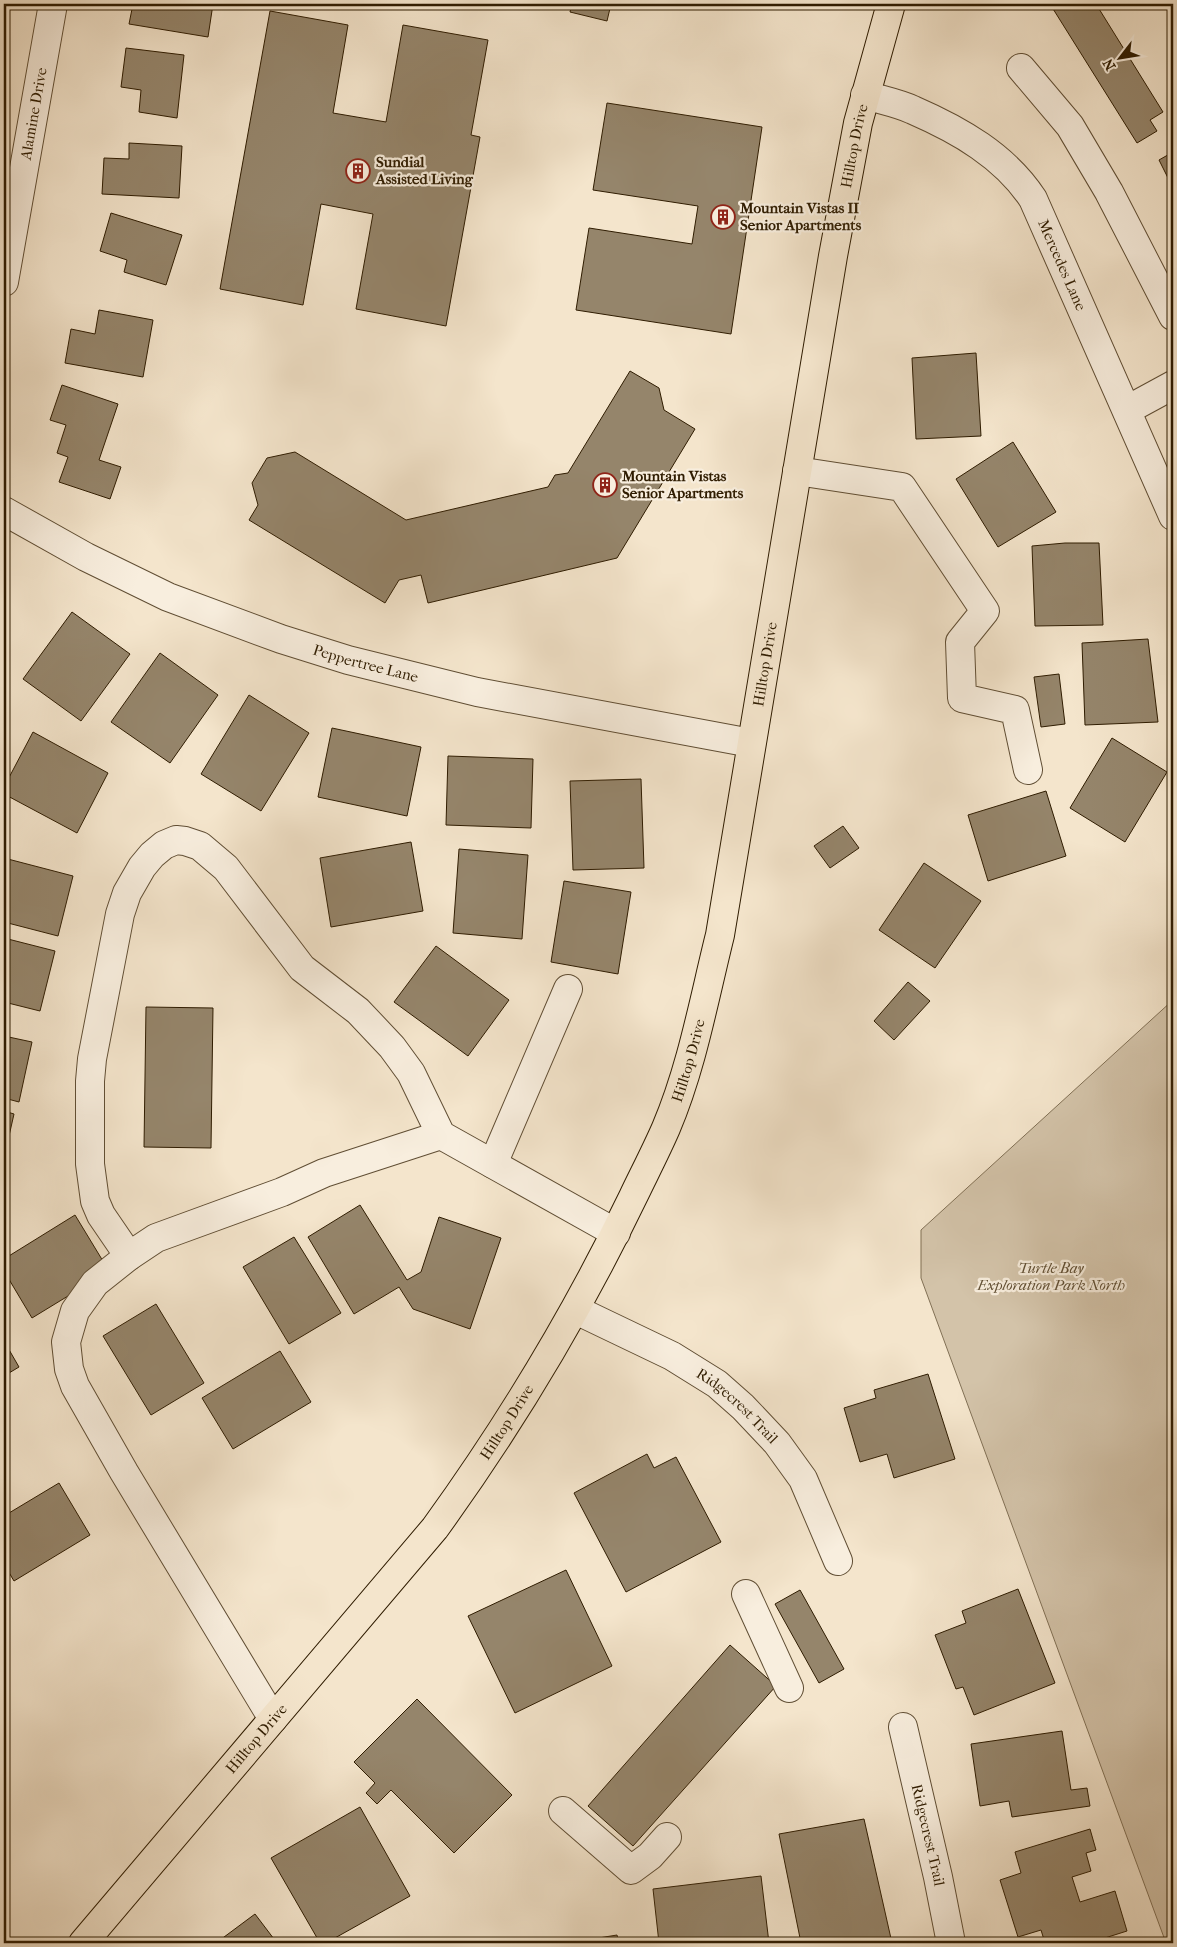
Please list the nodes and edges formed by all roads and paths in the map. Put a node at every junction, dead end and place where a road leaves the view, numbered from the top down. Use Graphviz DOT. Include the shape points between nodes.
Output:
graph roads {
  1 [pos="53,4"];
  2 [pos="891,4"];
  3 [pos="1021,68"];
  4 [pos="865,95"];
  5 [pos="8,230"];
  6 [pos="4,282"];
  7 [pos="1173,316"];
  8 [pos="1173,384"];
  9 [pos="1127,410"];
  10 [pos="797,470"];
  11 [pos="4,511"];
  12 [pos="1173,516"];
  13 [pos="752,743"];
  14 [pos="1028,770"];
  15 [pos="568,988"];
  16 [pos="441,1135"];
  17 [pos="493,1164"];
  18 [pos="616,1233"];
  19 [pos="129,1256"];
  20 [pos="576,1310"];
  21 [pos="838,1560"];
  22 [pos="746,1594"];
  23 [pos="789,1688"];
  24 [pos="273,1719"];
  25 [pos="903,1727"];
  26 [pos="563,1811"];
  27 [pos="667,1837"];
  28 [pos="83,1943"];
  29 [pos="951,1943"];
  1 -- 5 [label="street, Alamine Drive"];
  2 -- 4 [label="main road, Hilltop Drive"];
  3 -- 7 [label="street" via="1070,126 1109,192"];
  4 -- 9 [label="street, Mercedes Lane" via="912,109 968,138 999,159 1018,177 1033,198"];
  4 -- 10 [label="main road, Hilltop Drive" via="833,256"];
  5 -- 6 [label="street, Alamine Drive"];
  8 -- 9 [label="street"];
  9 -- 12 [label="street, Mercedes Lane"];
  10 -- 13 [label="main road, Hilltop Drive"];
  10 -- 14 [label="street" via="902,487 985,612 960,642 962,698 1015,710"];
  11 -- 13 [label="street, Peppertree Lane" via="86,557 168,597 340,658 477,692"];
  13 -- 18 [label="main road, Hilltop Drive" via="720,935 695,1037 666,1127"];
  15 -- 17 [label="street"];
  16 -- 17 [label="street"];
  16 -- 19 [label="street" via="324,1173 240,1208 178,1229 156,1238"];
  16 -- 19 [label="street" via="411,1073 392,1047 358,1011 302,968 226,868 200,846 176,840 152,855 127,893 120,914 92,1060 92,1186 101,1215"];
  17 -- 18 [label="street"];
  18 -- 20 [label="main road, Hilltop Drive"];
  19 -- 24 [label="street" via="95,1283 75,1311 66,1342 69,1369 75,1386 124,1472"];
  20 -- 21 [label="street, Ridgecrest Trail" via="672,1356 717,1384 743,1407 778,1443 803,1479"];
  20 -- 24 [label="main road, Hilltop Drive" via="512,1417 435,1528"];
  22 -- 23 [label="street"];
  24 -- 28 [label="main road, Hilltop Drive"];
  25 -- 29 [label="street, Ridgecrest Trail"];
  26 -- 27 [label="street" via="631,1870 650,1856"];
}
